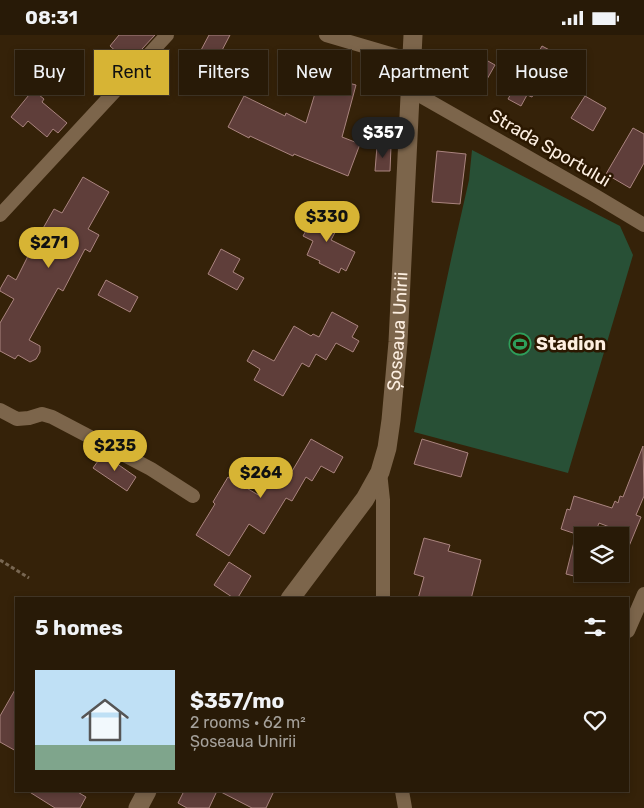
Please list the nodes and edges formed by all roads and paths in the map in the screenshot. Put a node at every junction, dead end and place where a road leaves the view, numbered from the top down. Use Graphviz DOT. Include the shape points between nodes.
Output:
graph roads {
  1 [pos="167,35"];
  2 [pos="326,35"];
  3 [pos="413,35"];
  4 [pos="375,50"];
  5 [pos="412,50"];
  6 [pos="410,95"];
  7 [pos="417,95"];
  8 [pos="0,215"];
  9 [pos="644,225"];
  10 [pos="0,410"];
  11 [pos="380,472"];
  12 [pos="193,496"];
  13 [pos="0,560"];
  14 [pos="30,578"];
  15 [pos="644,594"];
  16 [pos="292,597"];
  17 [pos="383,597"];
  18 [pos="629,629"];
  19 [pos="146,792"];
  20 [pos="402,792"];
  21 [pos="138,808"];
  22 [pos="405,808"];
  1 -- 8 [label="street"];
  2 -- 4 [label="street"];
  3 -- 5 [label="main road, Șoseaua Unirii"];
  6 -- 11 [label="main road, Șoseaua Unirii" via="392,420"];
  7 -- 9 [label="street, Strada Sportului"];
  10 -- 12 [label="street" via="17,419 42,414 52,417 151,469"];
  11 -- 16 [label="main road, Șoseaua Unirii" via="365,499"];
  11 -- 17 [label="street"];
  13 -- 14 [label="path"];
  15 -- 18 [label="street"];
  19 -- 21 [label="main road"];
  20 -- 22 [label="street"];
}
